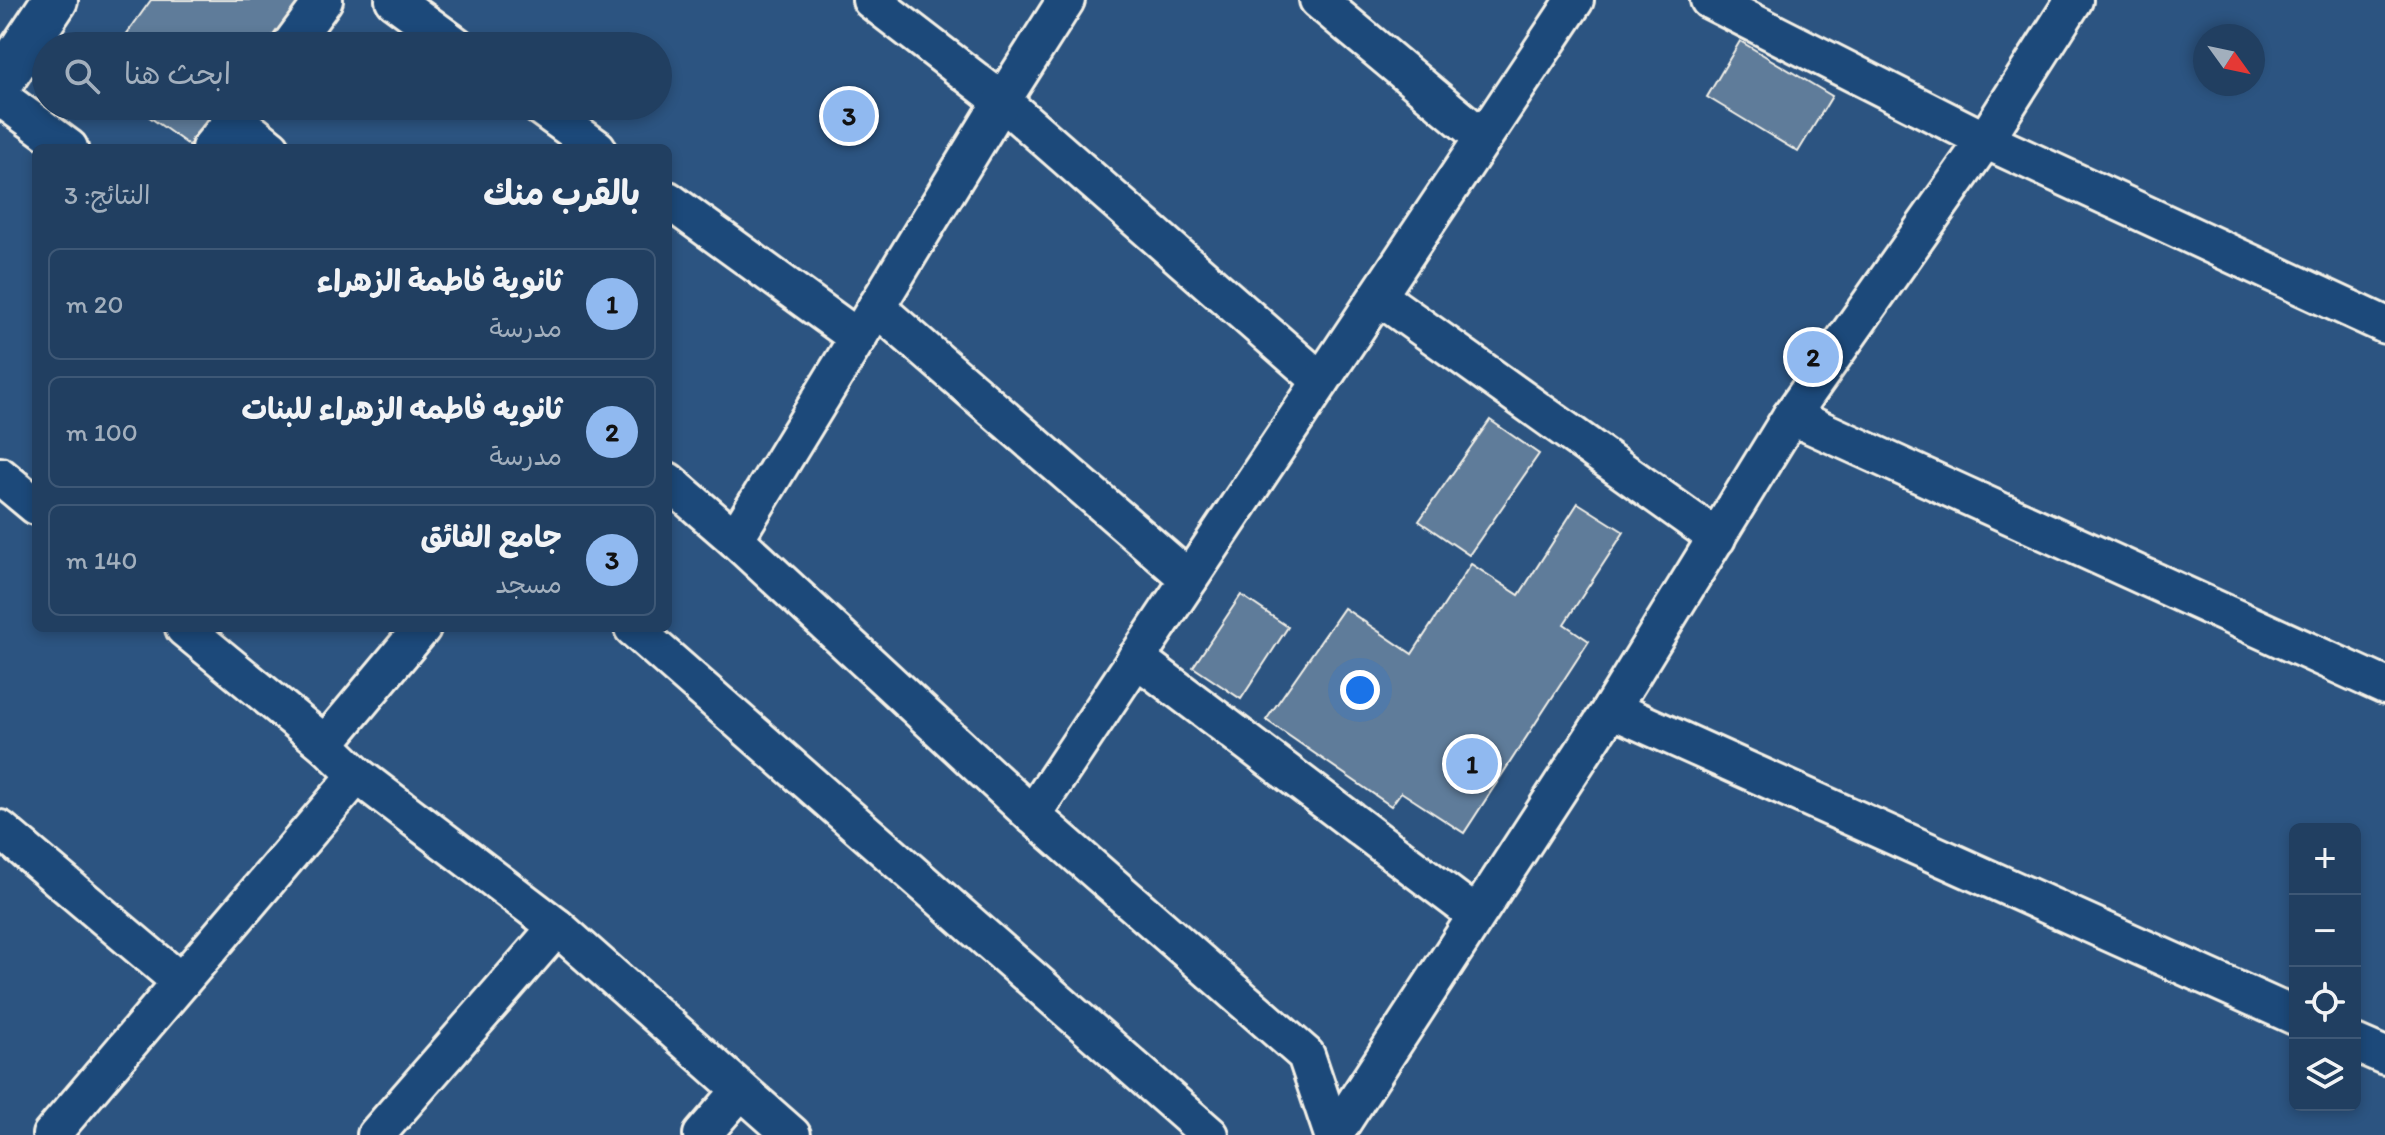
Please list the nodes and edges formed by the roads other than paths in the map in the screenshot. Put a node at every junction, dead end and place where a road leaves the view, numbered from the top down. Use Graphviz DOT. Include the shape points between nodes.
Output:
graph roads {
  1 [pos="55,0"];
  2 [pos="324,0"];
  3 [pos="394,0"];
  4 [pos="871,0"];
  5 [pos="1066,0"];
  6 [pos="1318,0"];
  7 [pos="1575,0"];
  8 [pos="1709,0"];
  9 [pos="2074,0"];
  10 [pos="34,32"];
  11 [pos="300,32"];
  12 [pos="438,32"];
  13 [pos="32,35"];
  14 [pos="0,83"];
  15 [pos="0,97"];
  16 [pos="1002,101"];
  17 [pos="233,120"];
  18 [pos="247,120"];
  19 [pos="558,120"];
  20 [pos="1483,138"];
  21 [pos="1985,140"];
  22 [pos="64,144"];
  23 [pos="213,144"];
  24 [pos="268,144"];
  25 [pos="591,144"];
  26 [pos="672,203"];
  27 [pos="1378,296"];
  28 [pos="876,307"];
  29 [pos="2385,325"];
  30 [pos="858,338"];
  31 [pos="1321,381"];
  32 [pos="1791,416"];
  33 [pos="0,476"];
  34 [pos="672,484"];
  35 [pos="32,503"];
  36 [pos="1717,538"];
  37 [pos="735,539"];
  38 [pos="1189,579"];
  39 [pos="189,632"];
  40 [pos="419,632"];
  41 [pos="638,632"];
  42 [pos="1136,658"];
  43 [pos="2385,686"];
  44 [pos="1611,709"];
  45 [pos="325,744"];
  46 [pos="357,775"];
  47 [pos="1032,815"];
  48 [pos="0,829"];
  49 [pos="1476,915"];
  50 [pos="557,927"];
  51 [pos="181,982"];
  52 [pos="2289,1013"];
  53 [pos="2361,1046"];
  54 [pos="2385,1056"];
  55 [pos="741,1090"];
  56 [pos="51,1135"];
  57 [pos="376,1135"];
  58 [pos="702,1135"];
  59 [pos="792,1135"];
  60 [pos="1210,1135"];
  61 [pos="1333,1135"];
  1 -- 10 [label="main road"];
  2 -- 11 [label="street"];
  3 -- 12 [label="street"];
  4 -- 16 [label="street"];
  5 -- 16 [label="street"];
  6 -- 20 [label="street"];
  7 -- 20 [label="street"];
  8 -- 21 [label="street"];
  9 -- 21 [label="street"];
  13 -- 14 [label="main road"];
  15 -- 22 [label="street"];
  16 -- 28 [label="street"];
  16 -- 31 [label="street"];
  17 -- 23 [label="street"];
  18 -- 24 [label="street"];
  19 -- 25 [label="street"];
  20 -- 27 [label="street"];
  21 -- 29 [label="street"];
  21 -- 32 [label="street"];
  26 -- 30 [label="street"];
  27 -- 31 [label="street"];
  27 -- 36 [label="street"];
  28 -- 30 [label="street"];
  28 -- 38 [label="street"];
  30 -- 37 [label="street"];
  31 -- 38 [label="street"];
  32 -- 36 [label="street"];
  32 -- 43 [label="street"];
  33 -- 35 [label="street"];
  34 -- 37 [label="street"];
  36 -- 44 [label="street"];
  37 -- 47 [label="street"];
  38 -- 42 [label="street"];
  39 -- 45 [label="street"];
  40 -- 45 [label="street"];
  41 -- 60 [label="street"];
  42 -- 47 [label="street"];
  42 -- 49 [label="street"];
  44 -- 49 [label="street"];
  44 -- 52 [label="street"];
  45 -- 46 [label="street"];
  46 -- 50 [label="street"];
  46 -- 51 [label="street"];
  47 -- 61 [label="street" via="1306,1055"];
  48 -- 51 [label="street"];
  49 -- 61 [label="street"];
  50 -- 55 [label="street"];
  50 -- 57 [label="street"];
  51 -- 56 [label="street"];
  53 -- 54 [label="street"];
  55 -- 58 [label="street"];
  55 -- 59 [label="street"];
}
